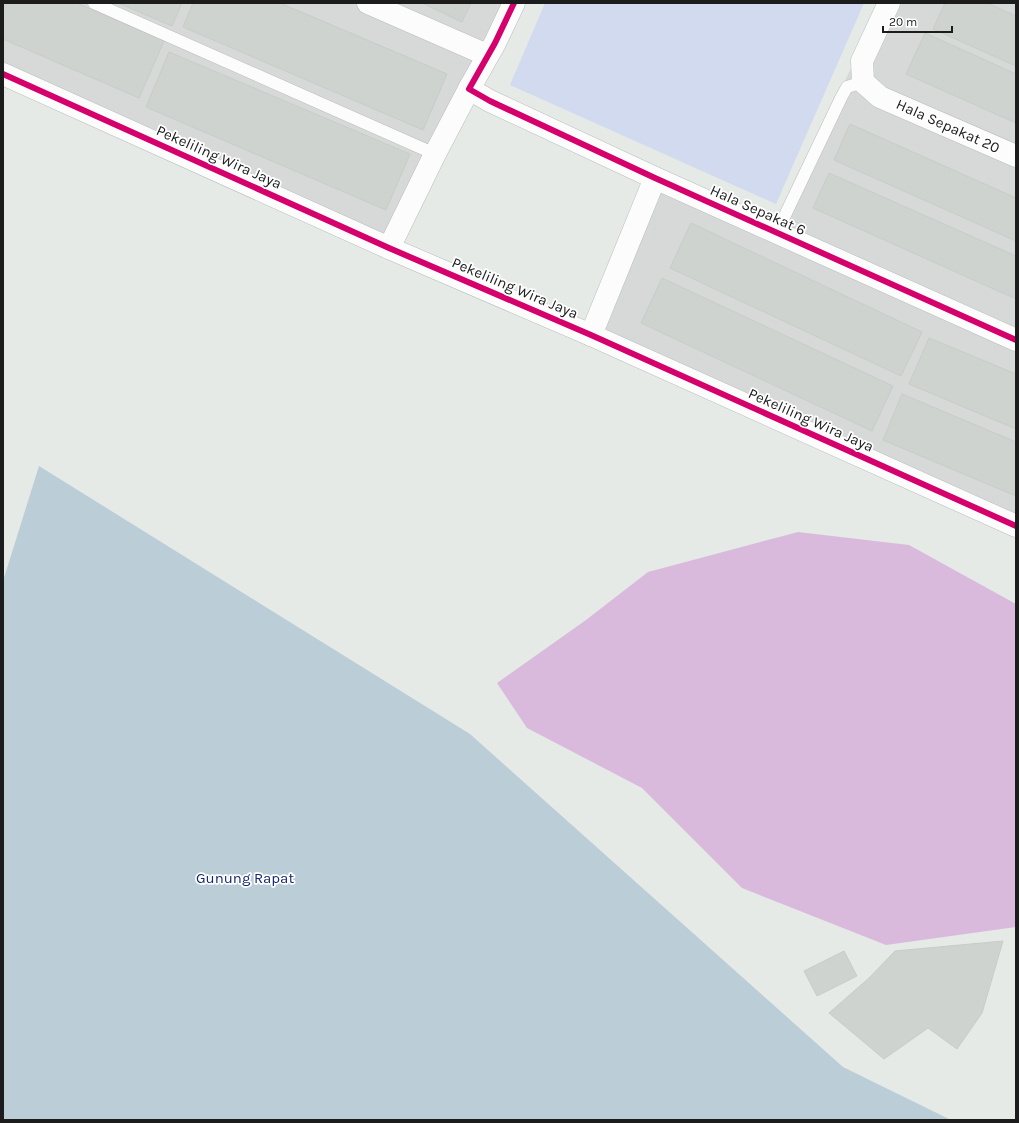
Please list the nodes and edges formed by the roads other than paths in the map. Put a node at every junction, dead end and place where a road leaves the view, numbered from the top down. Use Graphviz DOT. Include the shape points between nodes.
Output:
graph roads {
  1 [pos="94,3"];
  2 [pos="368,3"];
  3 [pos="514,3"];
  4 [pos="889,3"];
  5 [pos="487,55"];
  6 [pos="3,74"];
  7 [pos="863,82"];
  8 [pos="469,89"];
  9 [pos="434,154"];
  10 [pos="1016,156"];
  11 [pos="655,178"];
  12 [pos="777,232"];
  13 [pos="389,248"];
  14 [pos="591,335"];
  15 [pos="1016,340"];
  16 [pos="1016,526"];
  1 -- 9 [label="lane"];
  2 -- 5 [label="street"];
  3 -- 5 [label="street"];
  4 -- 7 [label="street" via="862,61"];
  5 -- 8 [label="street"];
  6 -- 13 [label="street, Pekeliling Wira Jaya"];
  7 -- 10 [label="street, Hala Sepakat 20" via="880,97"];
  7 -- 12 [label="lane" via="847,87"];
  8 -- 9 [label="street"];
  8 -- 11 [label="street, Hala Sepakat 6"];
  9 -- 13 [label="street"];
  11 -- 12 [label="street, Hala Sepakat 6"];
  11 -- 14 [label="street"];
  12 -- 15 [label="street, Hala Sepakat 6"];
  13 -- 14 [label="street, Pekeliling Wira Jaya"];
  14 -- 16 [label="street, Pekeliling Wira Jaya"];
}
